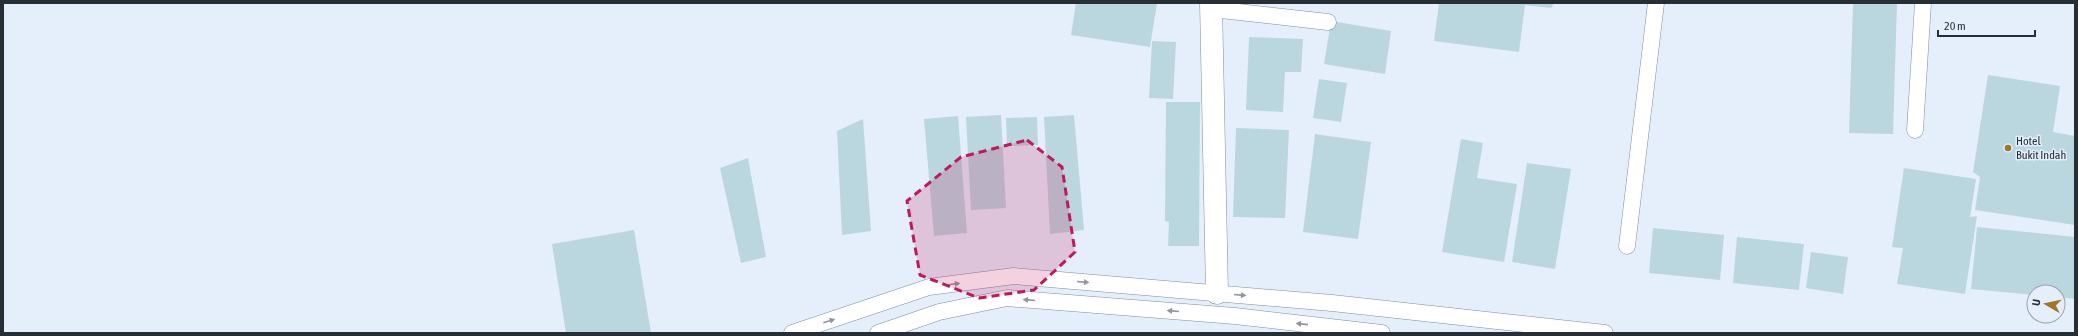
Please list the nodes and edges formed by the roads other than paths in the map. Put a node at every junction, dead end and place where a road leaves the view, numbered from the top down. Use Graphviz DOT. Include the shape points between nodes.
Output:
graph roads {
  1 [pos="1656,3"];
  2 [pos="1923,3"];
  3 [pos="1211,6"];
  4 [pos="1328,22"];
  5 [pos="1915,130"];
  6 [pos="1627,246"];
  7 [pos="1217,293"];
  8 [pos="792,333"];
  9 [pos="878,333"];
  10 [pos="1382,333"];
  11 [pos="1605,333"];
  1 -- 6 [label="lane"];
  2 -- 5 [label="lane"];
  3 -- 4 [label="lane"];
  3 -- 7 [label="street"];
  8 -- 7 [label="lane, one-way" via="930,287 1014,276"];
  7 -- 11 [label="lane, one-way"];
  10 -- 9 [label="lane, one-way" via="1235,316 1007,298 939,312"];
}
